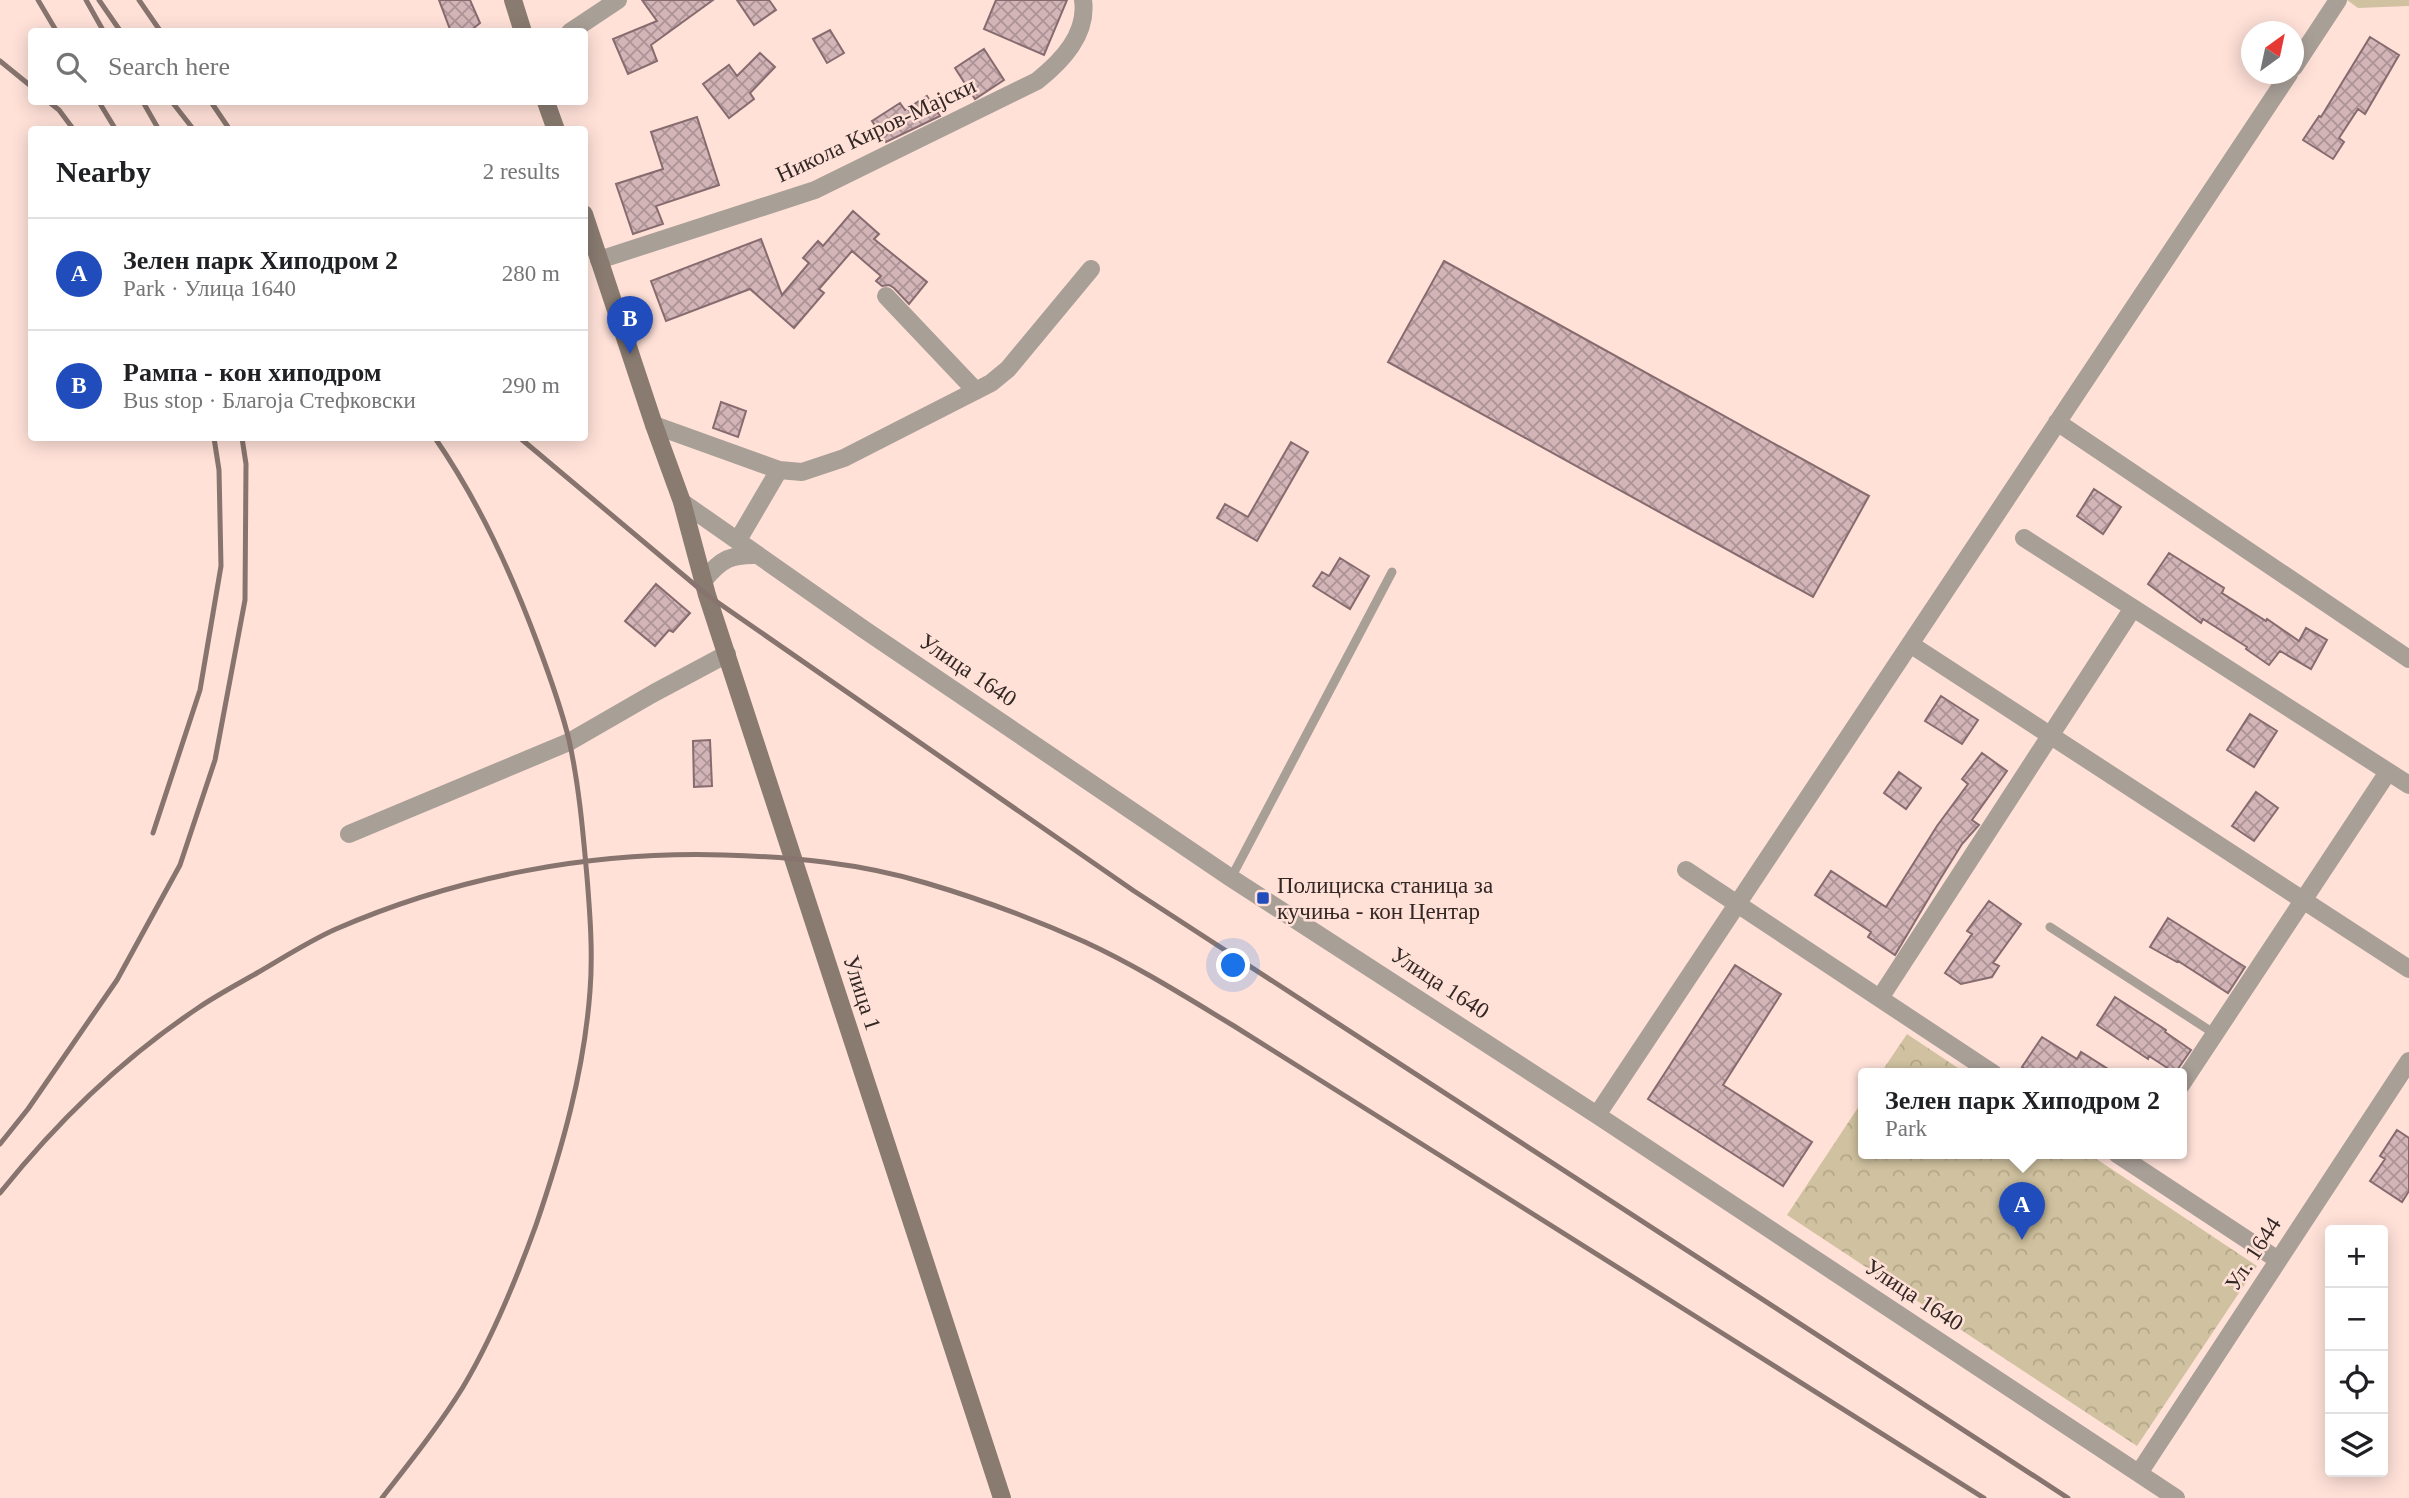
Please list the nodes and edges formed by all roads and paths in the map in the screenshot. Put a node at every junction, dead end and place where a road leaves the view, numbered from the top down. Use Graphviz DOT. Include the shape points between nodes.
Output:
graph roads {
  1 [pos="513,0"];
  2 [pos="618,0"];
  3 [pos="1083,0"];
  4 [pos="2338,0"];
  5 [pos="522,28"];
  6 [pos="576,28"];
  7 [pos="2304,52"];
  8 [pos="2282,84"];
  9 [pos="547,105"];
  10 [pos="555,126"];
  11 [pos="588,226"];
  12 [pos="599,260"];
  13 [pos="1091,269"];
  14 [pos="886,296"];
  15 [pos="976,391"];
  16 [pos="2057,422"];
  17 [pos="654,425"];
  18 [pos="779,470"];
  19 [pos="682,502"];
  20 [pos="2024,538"];
  21 [pos="737,540"];
  22 [pos="758,555"];
  23 [pos="1392,572"];
  24 [pos="704,580"];
  25 [pos="2133,608"];
  26 [pos="1910,644"];
  27 [pos="727,654"];
  28 [pos="2409,659"];
  29 [pos="2050,735"];
  30 [pos="2388,772"];
  31 [pos="2409,785"];
  32 [pos="349,834"];
  33 [pos="1686,870"];
  34 [pos="1231,877"];
  35 [pos="2304,900"];
  36 [pos="1737,904"];
  37 [pos="2050,927"];
  38 [pos="2409,969"];
  39 [pos="1880,998"];
  40 [pos="2215,1034"];
  41 [pos="2409,1061"];
  42 [pos="1985,1068"];
  43 [pos="2187,1076"];
  44 [pos="1597,1115"];
  45 [pos="2130,1159"];
  46 [pos="2278,1261"];
  47 [pos="2138,1473"];
  48 [pos="1002,1498"];
  49 [pos="2176,1498"];
  1 -- 5 [label="main road"];
  2 -- 6 [label="street"];
  3 -- 12 [label="street, Никола Киров-Мајски" via="1085,14 1072,45 1037,81 815,190"];
  4 -- 7 [label="street"];
  8 -- 16 [label="street"];
  9 -- 10 [label="main road"];
  11 -- 12 [label="main road, Улица 1"];
  12 -- 17 [label="main road, Улица 1"];
  13 -- 15 [label="street" via="1008,369"];
  14 -- 15 [label="street"];
  15 -- 18 [label="street" via="844,458 802,472"];
  16 -- 26 [label="street"];
  16 -- 28 [label="street"];
  17 -- 18 [label="street"];
  17 -- 19 [label="main road, Улица 1"];
  18 -- 21 [label="street"];
  19 -- 21 [label="street, Улица 1640"];
  19 -- 24 [label="main road, Улица 1"];
  20 -- 25 [label="street"];
  21 -- 22 [label="street, Улица 1640"];
  22 -- 24 [label="street" via="727,558"];
  22 -- 34 [label="street, Улица 1640"];
  23 -- 34 [label="lane"];
  24 -- 27 [label="main road, Улица 1"];
  25 -- 29 [label="street"];
  25 -- 30 [label="street"];
  26 -- 29 [label="street"];
  26 -- 36 [label="street"];
  27 -- 32 [label="street" via="569,742"];
  27 -- 48 [label="main road, Улица 1"];
  29 -- 35 [label="street"];
  29 -- 39 [label="street"];
  30 -- 31 [label="street"];
  30 -- 35 [label="street"];
  33 -- 36 [label="street"];
  34 -- 44 [label="street, Улица 1640"];
  35 -- 38 [label="street"];
  35 -- 40 [label="street"];
  36 -- 39 [label="street"];
  36 -- 44 [label="street"];
  37 -- 40 [label="lane"];
  39 -- 42 [label="street"];
  40 -- 43 [label="street"];
  41 -- 46 [label="street, Ул. 1644"];
  44 -- 47 [label="street, Улица 1640"];
  45 -- 46 [label="street"];
  46 -- 47 [label="street, Ул. 1644"];
  47 -- 49 [label="street, Улица 1640"];
}
